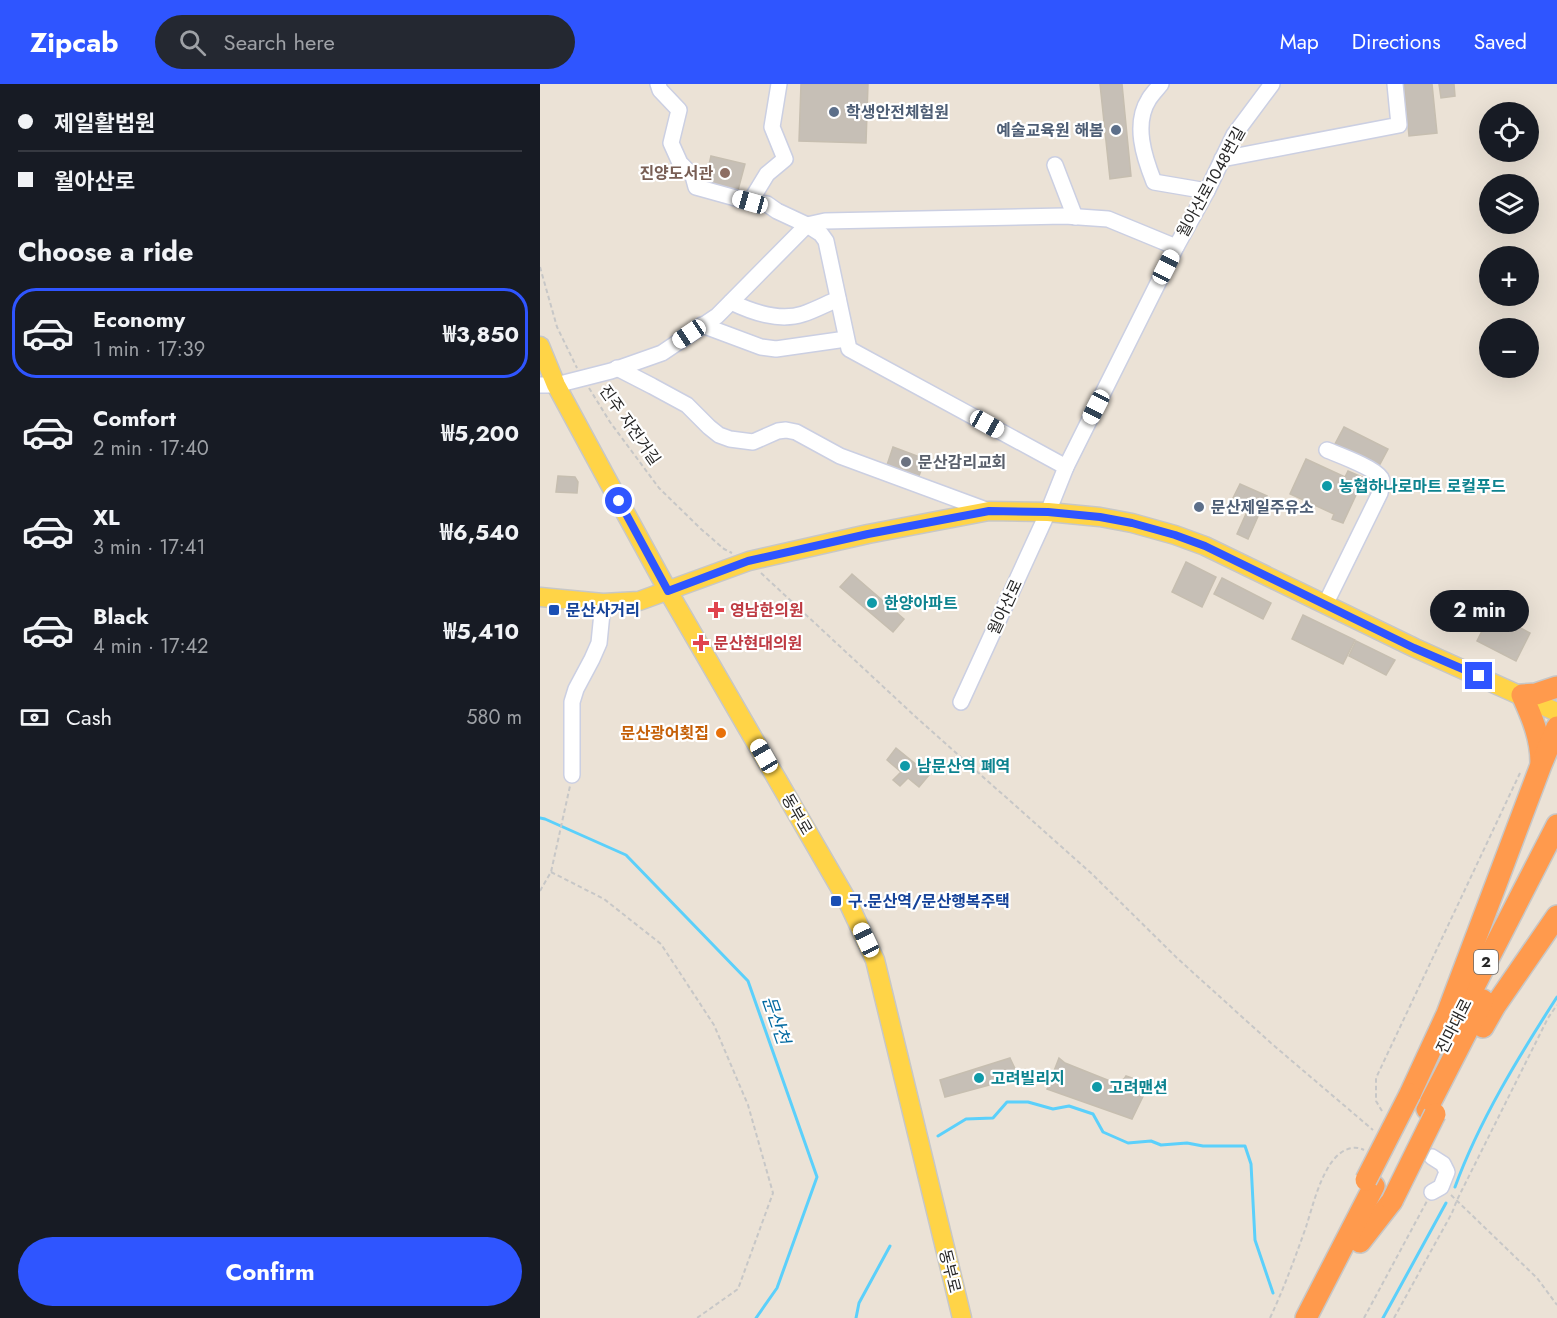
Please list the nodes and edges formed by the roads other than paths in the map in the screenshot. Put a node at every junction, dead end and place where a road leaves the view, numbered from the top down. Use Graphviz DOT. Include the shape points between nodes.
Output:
graph roads {
  1 [pos="658,84"];
  2 [pos="779,84"];
  3 [pos="1161,84"];
  4 [pos="1272,84"];
  5 [pos="1395,84"];
  6 [pos="1222,159"];
  7 [pos="1055,165"];
  8 [pos="1207,191"];
  9 [pos="750,202"];
  10 [pos="1075,217"];
  11 [pos="807,225"];
  12 [pos="1176,246"];
  13 [pos="838,299"];
  14 [pos="730,302"];
  15 [pos="702,325"];
  16 [pos="846,339"];
  17 [pos="540,346"];
  18 [pos="617,368"];
  19 [pos="548,385"];
  20 [pos="1327,450"];
  21 [pos="1066,467"];
  22 [pos="989,511"];
  23 [pos="1048,512"];
  24 [pos="668,591"];
  25 [pos="540,597"];
  26 [pos="603,603"];
  27 [pos="1325,604"];
  28 [pos="1557,687"];
  29 [pos="1522,695"];
  30 [pos="961,702"];
  31 [pos="1557,712"];
  32 [pos="1557,727"];
  33 [pos="1532,766"];
  34 [pos="572,775"];
  35 [pos="1557,825"];
  36 [pos="1557,855"];
  37 [pos="1557,916"];
  38 [pos="1422,1104"];
  39 [pos="1432,1157"];
  40 [pos="1436,1190"];
  41 [pos="1355,1237"];
  42 [pos="962,1318"];
  43 [pos="1306,1318"];
  44 [pos="1322,1318"];
  1 -- 9 [label="street" via="678,110 671,143 696,187"];
  2 -- 9 [label="street" via="772,127 785,159 767,174"];
  3 -- 8 [label="street" via="1148,100 1142,116 1142,144 1154,182"];
  4 -- 6 [label="street, 월아산로1048번길" via="1234,135"];
  5 -- 6 [label="street" via="1399,125"];
  6 -- 8 [label="street, 월아산로1048번길"];
  7 -- 10 [label="street"];
  8 -- 12 [label="street, 월아산로1048번길"];
  9 -- 11 [label="street" via="767,204"];
  10 -- 11 [label="street" via="839,220"];
  10 -- 12 [label="street" via="1108,219"];
  11 -- 13 [label="street" via="826,241"];
  11 -- 14 [label="street"];
  12 -- 21 [label="street, 월아산로1048번길"];
  13 -- 14 [label="street" via="801,315 781,316 750,311"];
  13 -- 16 [label="street"];
  14 -- 15 [label="street"];
  15 -- 16 [label="street" via="776,349"];
  15 -- 18 [label="street" via="662,353"];
  16 -- 21 [label="street" via="849,349"];
  17 -- 19 [label="main road, 동부로"];
  18 -- 19 [label="street"];
  18 -- 22 [label="street" via="687,405 709,428 724,437 753,442 778,431 796,432 859,464"];
  19 -- 24 [label="main road, 동부로"];
  20 -- 27 [label="street" via="1372,470 1382,483"];
  21 -- 23 [label="street, 월아산로1048번길"];
  22 -- 23 [label="main road"];
  22 -- 24 [label="main road" via="748,561"];
  23 -- 27 [label="main road" via="1100,517 1175,535"];
  23 -- 30 [label="street, 월아산로"];
  24 -- 26 [label="main road" via="639,601"];
  24 -- 42 [label="main road, 동부로" via="847,900 875,960"];
  25 -- 26 [label="main road"];
  26 -- 34 [label="street" via="599,643 572,702"];
  27 -- 29 [label="main road"];
  28 -- 29 [label="highway"];
  29 -- 31 [label="main road"];
  29 -- 33 [label="highway" via="1539,743"];
  32 -- 33 [label="highway"];
  33 -- 38 [label="highway" via="1447,1014"];
  35 -- 38 [label="highway, 진마대로 / 2"];
  36 -- 38 [label="highway, 진마대로 / 2"];
  37 -- 38 [label="highway"];
  38 -- 41 [label="highway, 2"];
  39 -- 40 [label="street" via="1447,1172"];
  41 -- 43 [label="highway, 2"];
  41 -- 44 [label="highway, 2"];
}
